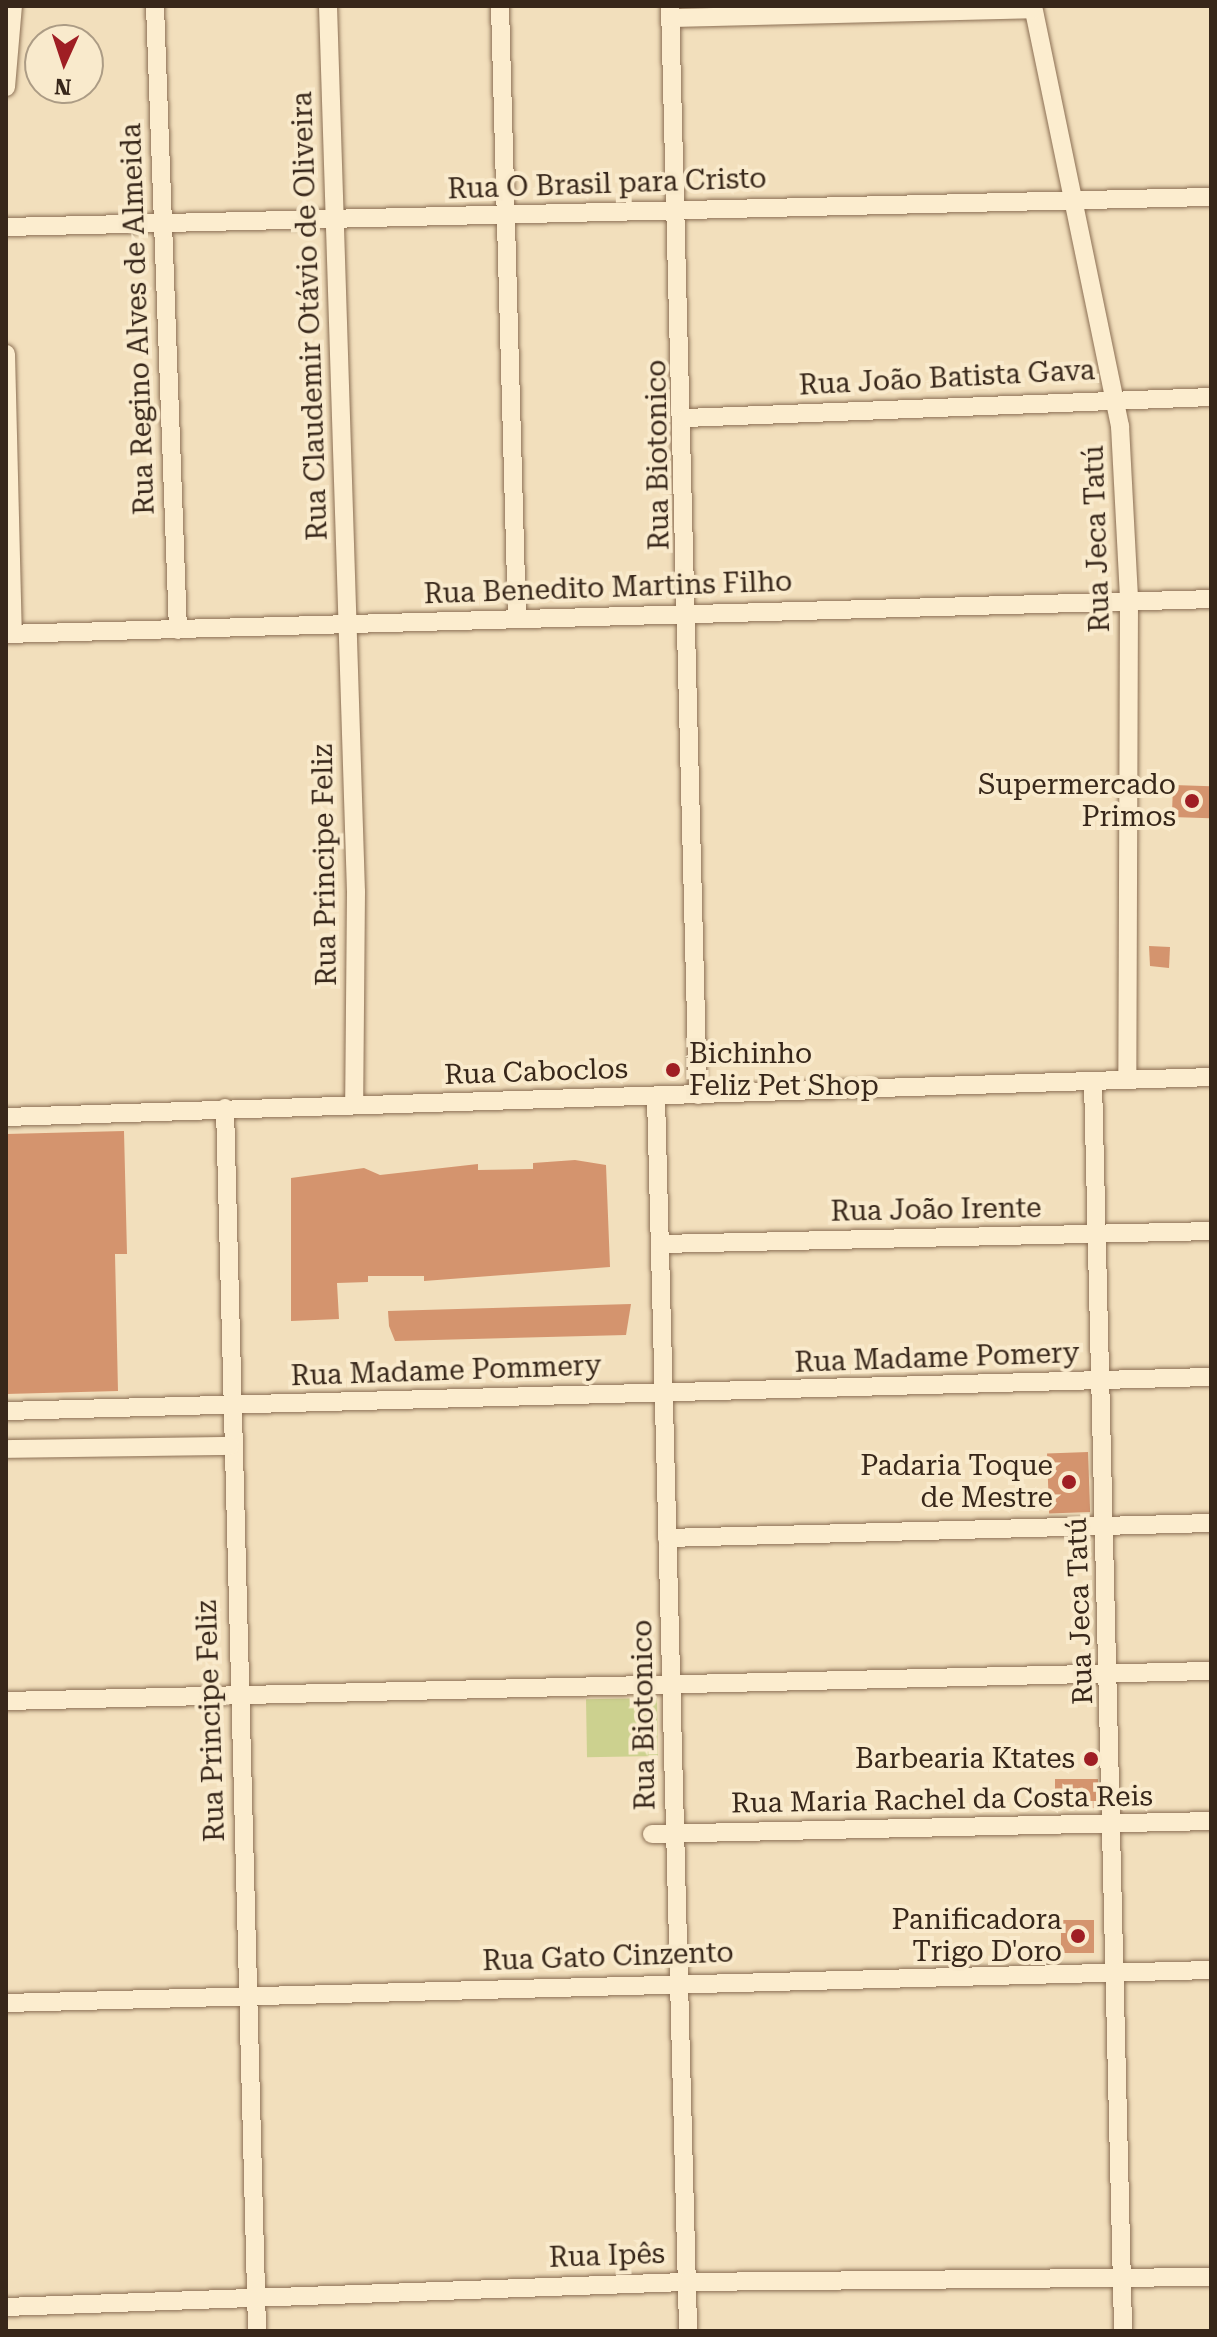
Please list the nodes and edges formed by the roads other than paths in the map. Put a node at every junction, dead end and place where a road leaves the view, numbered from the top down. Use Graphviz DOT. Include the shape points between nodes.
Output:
graph roads {
  1 [pos="13,6"];
  2 [pos="155,6"];
  3 [pos="328,6"];
  4 [pos="500,6"];
  5 [pos="1033,8"];
  6 [pos="670,12"];
  7 [pos="6,87"];
  8 [pos="1211,197"];
  9 [pos="1076,199"];
  10 [pos="677,207"];
  11 [pos="505,217"];
  12 [pos="334,223"];
  13 [pos="162,226"];
  14 [pos="6,227"];
  15 [pos="6,354"];
  16 [pos="1211,397"];
  17 [pos="1117,399"];
  18 [pos="686,418"];
  19 [pos="1211,599"];
  20 [pos="1129,600"];
  21 [pos="689,613"];
  22 [pos="517,619"];
  23 [pos="349,625"];
  24 [pos="178,630"];
  25 [pos="9,634"];
  26 [pos="1211,1077"];
  27 [pos="1127,1080"];
  28 [pos="1093,1082"];
  29 [pos="698,1095"];
  30 [pos="656,1097"];
  31 [pos="354,1105"];
  32 [pos="225,1108"];
  33 [pos="6,1117"];
  34 [pos="1211,1231"];
  35 [pos="1097,1235"];
  36 [pos="661,1244"];
  37 [pos="1211,1377"];
  38 [pos="1101,1381"];
  39 [pos="665,1393"];
  40 [pos="229,1404"];
  41 [pos="6,1411"];
  42 [pos="230,1446"];
  43 [pos="6,1449"];
  44 [pos="1211,1523"];
  45 [pos="1106,1526"];
  46 [pos="667,1538"];
  47 [pos="1211,1671"];
  48 [pos="1109,1674"];
  49 [pos="671,1683"];
  50 [pos="238,1693"];
  51 [pos="6,1701"];
  52 [pos="1211,1821"];
  53 [pos="1114,1826"];
  54 [pos="652,1834"];
  55 [pos="675,1834"];
  56 [pos="1211,1970"];
  57 [pos="1118,1972"];
  58 [pos="677,1983"];
  59 [pos="248,1996"];
  60 [pos="6,2003"];
  61 [pos="1211,2277"];
  62 [pos="1122,2280"];
  63 [pos="686,2282"];
  64 [pos="257,2294"];
  65 [pos="6,2307"];
  66 [pos="257,2331"];
  67 [pos="688,2331"];
  68 [pos="1123,2331"];
  1 -- 7 [label="street"];
  2 -- 13 [label="street, Rua Regino Alves de Almeida"];
  3 -- 12 [label="street, Rua Claudemir Otávio de Oliveira"];
  4 -- 11 [label="street"];
  5 -- 6 [label="street"];
  5 -- 9 [label="street, Rua Jeca Tatú"];
  6 -- 10 [label="street, Rua Biotonico"];
  8 -- 9 [label="street, Rua O Brasil para Cristo"];
  9 -- 10 [label="street, Rua O Brasil para Cristo"];
  9 -- 17 [label="street, Rua Jeca Tatú"];
  10 -- 11 [label="street, Rua O Brasil para Cristo"];
  10 -- 18 [label="street, Rua Biotonico"];
  11 -- 12 [label="street, Rua O Brasil para Cristo"];
  11 -- 22 [label="street"];
  12 -- 13 [label="street, Rua O Brasil para Cristo"];
  12 -- 23 [label="street, Rua Claudemir Otávio de Oliveira"];
  13 -- 14 [label="street, Rua O Brasil para Cristo"];
  13 -- 24 [label="street, Rua Regino Alves de Almeida"];
  15 -- 25 [label="street"];
  16 -- 17 [label="street, Rua João Batista Gava"];
  17 -- 18 [label="street, Rua João Batista Gava"];
  17 -- 20 [label="street, Rua Jeca Tatú"];
  18 -- 21 [label="street, Rua Biotonico"];
  19 -- 20 [label="street, Rua Benedito Martins Filho"];
  20 -- 21 [label="street, Rua Benedito Martins Filho"];
  20 -- 27 [label="street, Rua Jeca Tatú"];
  21 -- 22 [label="street, Rua Benedito Martins Filho"];
  21 -- 29 [label="street, Rua Biotonico"];
  22 -- 23 [label="street, Rua Benedito Martins Filho"];
  23 -- 24 [label="street, Rua Benedito Martins Filho"];
  23 -- 31 [label="street, Rua Principe Feliz"];
  24 -- 25 [label="street, Rua Benedito Martins Filho"];
  26 -- 27 [label="street, Rua Caboclos"];
  27 -- 28 [label="street, Rua Caboclos"];
  28 -- 29 [label="street, Rua Caboclos"];
  28 -- 35 [label="street, Rua Jeca Tatú"];
  29 -- 30 [label="street, Rua Caboclos"];
  30 -- 31 [label="street, Rua Caboclos"];
  30 -- 36 [label="street, Rua Biotonico"];
  31 -- 32 [label="street, Rua Caboclos"];
  32 -- 33 [label="street, Rua Caboclos"];
  32 -- 40 [label="street, Rua Principe Feliz"];
  34 -- 35 [label="street, Rua João Irente"];
  35 -- 36 [label="street, Rua João Irente"];
  35 -- 38 [label="street, Rua Jeca Tatú"];
  36 -- 39 [label="street, Rua Biotonico"];
  37 -- 38 [label="street, Rua Madame Pomery"];
  38 -- 39 [label="street, Rua Madame Pomery"];
  38 -- 45 [label="street, Rua Jeca Tatú"];
  39 -- 40 [label="street, Rua Madame Pommery"];
  39 -- 46 [label="street, Rua Biotonico"];
  40 -- 41 [label="street"];
  40 -- 42 [label="street, Rua Principe Feliz"];
  42 -- 43 [label="street"];
  42 -- 50 [label="street, Rua Principe Feliz"];
  44 -- 45 [label="street"];
  45 -- 46 [label="street"];
  45 -- 48 [label="street, Rua Jeca Tatú"];
  46 -- 49 [label="street, Rua Biotonico"];
  47 -- 48 [label="street"];
  48 -- 49 [label="street"];
  48 -- 53 [label="street, Rua Jeca Tatú"];
  49 -- 50 [label="street"];
  49 -- 55 [label="street, Rua Biotonico"];
  50 -- 51 [label="street"];
  50 -- 59 [label="street, Rua Principe Feliz"];
  52 -- 53 [label="street, Rua Maria Rachel da Costa Reis"];
  53 -- 55 [label="street, Rua Maria Rachel da Costa Reis"];
  53 -- 57 [label="street, Rua Jeca Tatú"];
  54 -- 55 [label="street, Rua Maria Rachel da Costa Reis"];
  55 -- 58 [label="street, Rua Biotonico"];
  56 -- 57 [label="street, Rua Gato Cinzento"];
  57 -- 58 [label="street, Rua Gato Cinzento"];
  57 -- 62 [label="street, Rua Jeca Tatú"];
  58 -- 59 [label="street, Rua Gato Cinzento"];
  58 -- 63 [label="street, Rua Biotonico"];
  59 -- 60 [label="street, Rua Gato Cinzento"];
  59 -- 64 [label="street, Rua Principe Feliz"];
  61 -- 62 [label="street, Rua Ipês"];
  62 -- 63 [label="street, Rua Ipês"];
  62 -- 68 [label="street, Rua Jeca Tatú"];
  63 -- 64 [label="street, Rua Ipês"];
  63 -- 67 [label="street, Rua Biotonico"];
  64 -- 65 [label="street, Rua Ipês"];
  64 -- 66 [label="street, Rua Principe Feliz"];
}
